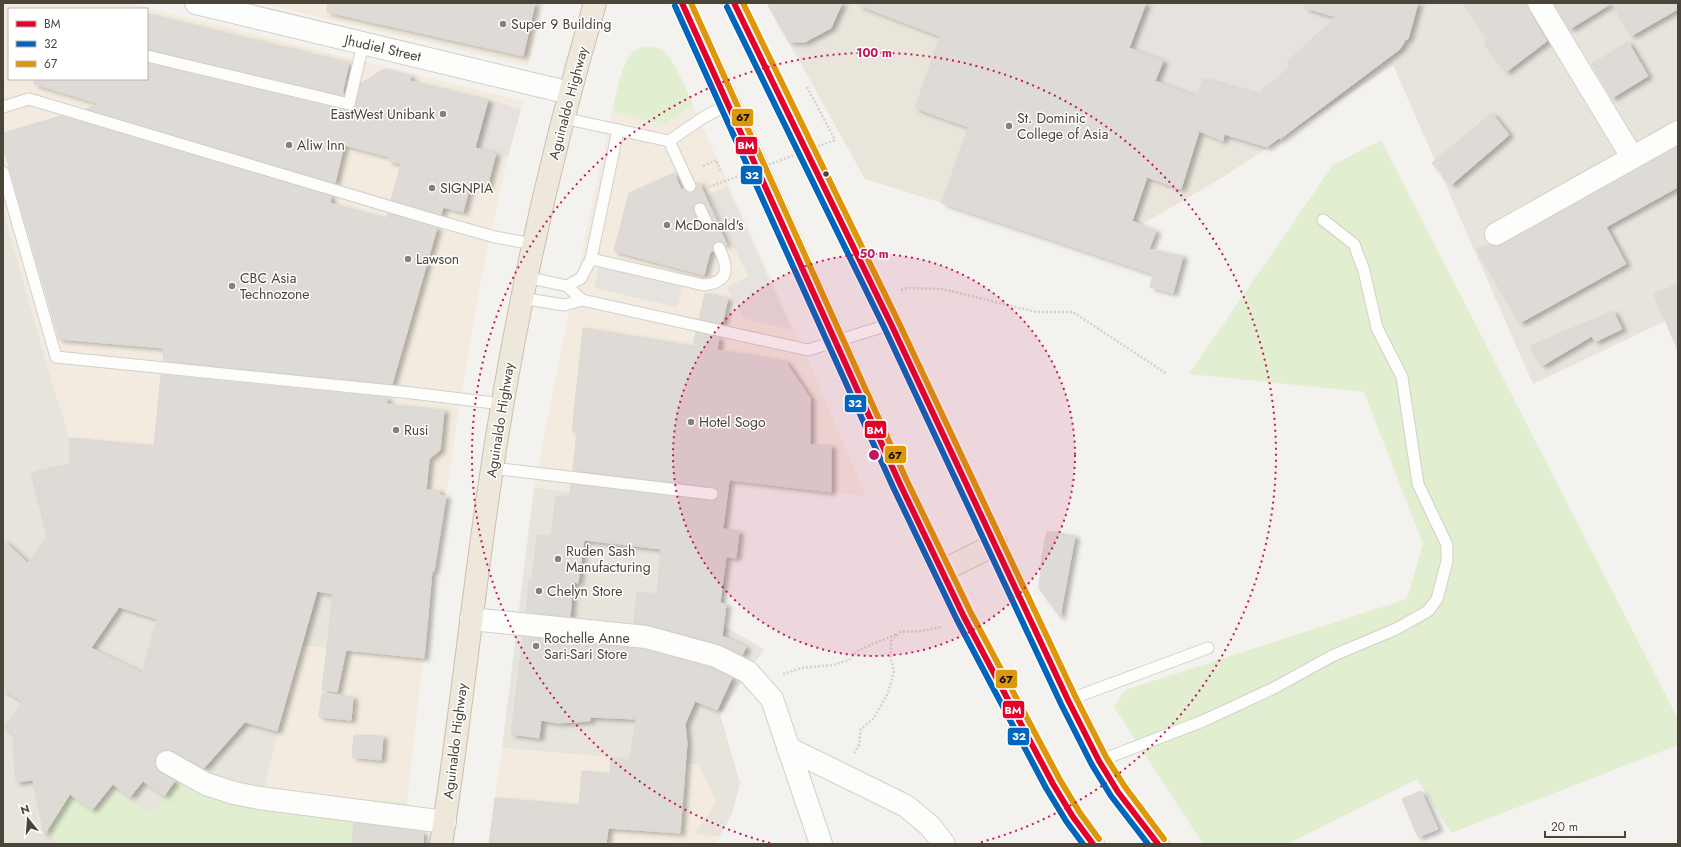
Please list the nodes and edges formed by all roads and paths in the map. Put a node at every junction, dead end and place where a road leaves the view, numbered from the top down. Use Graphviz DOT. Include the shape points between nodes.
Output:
graph roads {
  1 [pos="196,3"];
  2 [pos="595,3"];
  3 [pos="682,3"];
  4 [pos="734,3"];
  5 [pos="1539,3"];
  6 [pos="363,44"];
  7 [pos="148,56"];
  8 [pos="806,87"];
  9 [pos="570,93"];
  10 [pos="729,104"];
  11 [pos="3,107"];
  12 [pos="563,118"];
  13 [pos="618,130"];
  14 [pos="1678,132"];
  15 [pos="669,141"];
  16 [pos="1632,156"];
  17 [pos="700,168"];
  18 [pos="3,172"];
  19 [pos="721,172"];
  20 [pos="706,181"];
  21 [pos="690,186"];
  22 [pos="700,209"];
  23 [pos="1323,220"];
  24 [pos="708,226"];
  25 [pos="1496,234"];
  26 [pos="532,244"];
  27 [pos="719,248"];
  28 [pos="591,259"];
  29 [pos="526,277"];
  30 [pos="567,286"];
  31 [pos="521,298"];
  32 [pos="879,299"];
  33 [pos="582,300"];
  34 [pos="891,324"];
  35 [pos="836,341"];
  36 [pos="1167,374"];
  37 [pos="502,404"];
  38 [pos="492,468"];
  39 [pos="712,494"];
  40 [pos="996,544"];
  41 [pos="942,572"];
  42 [pos="964,617"];
  43 [pos="471,619"];
  44 [pos="900,632"];
  45 [pos="1208,648"];
  46 [pos="759,685"];
  47 [pos="1068,700"];
  48 [pos="788,748"];
  49 [pos="1099,761"];
  50 [pos="167,762"];
  51 [pos="846,776"];
  52 [pos="445,822"];
  53 [pos="817,841"];
  54 [pos="441,844"];
  55 [pos="944,844"];
  56 [pos="1093,844"];
  57 [pos="1158,844"];
  1 -- 6 [label="street, Jhudiel Street"];
  2 -- 9 [label="highway, Aguinaldo Highway"];
  3 -- 10 [label="main road"];
  4 -- 32 [label="main road"];
  5 -- 16 [label="street"];
  6 -- 7 [label="lane" via="349,104"];
  6 -- 9 [label="street, Jhudiel Street"];
  8 -- 20 [label="path, bridge" via="835,140 709,187"];
  9 -- 12 [label="highway, Aguinaldo Highway"];
  10 -- 15 [label="lane" via="704,117"];
  10 -- 35 [label="main road"];
  11 -- 26 [label="lane" via="29,99 438,222"];
  12 -- 13 [label="lane"];
  12 -- 26 [label="highway, Aguinaldo Highway"];
  13 -- 15 [label="lane"];
  13 -- 28 [label="lane"];
  14 -- 16 [label="street"];
  15 -- 21 [label="lane"];
  16 -- 25 [label="street"];
  17 -- 19 [label="path" via="716,160"];
  18 -- 37 [label="lane" via="56,357"];
  22 -- 24 [label="lane"];
  23 -- 49 [label="lane" via="1354,244 1364,271 1376,328 1402,377 1418,484 1447,545 1447,561 1437,599 1428,611 1396,629 1332,656 1274,688 1203,721"];
  26 -- 29 [label="highway, Aguinaldo Highway"];
  27 -- 28 [label="lane" via="726,269 724,277 716,284 704,285"];
  28 -- 30 [label="lane" via="581,278"];
  29 -- 30 [label="lane"];
  29 -- 31 [label="highway, Aguinaldo Highway"];
  30 -- 33 [label="lane"];
  31 -- 33 [label="lane" via="564,305"];
  31 -- 37 [label="highway, Aguinaldo Highway"];
  32 -- 34 [label="main road"];
  32 -- 36 [label="path" via="907,288 942,289 1036,312 1074,312"];
  33 -- 35 [label="lane" via="808,350"];
  34 -- 35 [label="lane"];
  34 -- 40 [label="main road"];
  35 -- 41 [label="main road"];
  37 -- 38 [label="highway, Aguinaldo Highway"];
  38 -- 39 [label="lane"];
  38 -- 43 [label="highway, Aguinaldo Highway"];
  40 -- 41 [label="main road"];
  40 -- 47 [label="main road"];
  41 -- 42 [label="main road"];
  42 -- 44 [label="path" via="940,628"];
  42 -- 56 [label="main road" via="1053,784"];
  43 -- 46 [label="street" via="646,637 716,656 748,672"];
  43 -- 52 [label="highway, Aguinaldo Highway"];
  44 -- 46 [label="path" via="859,650 849,660 833,665 801,668"];
  44 -- 51 [label="path" via="891,641 894,671 888,693 874,718 861,729 859,746 852,757"];
  45 -- 47 [label="lane"];
  46 -- 48 [label="street" via="772,699"];
  47 -- 49 [label="main road"];
  48 -- 51 [label="street"];
  48 -- 53 [label="street"];
  49 -- 57 [label="main road" via="1118,792"];
  50 -- 52 [label="street" via="206,784 234,793"];
  51 -- 55 [label="street" via="906,806 930,826"];
  52 -- 54 [label="highway, Aguinaldo Highway"];
}
